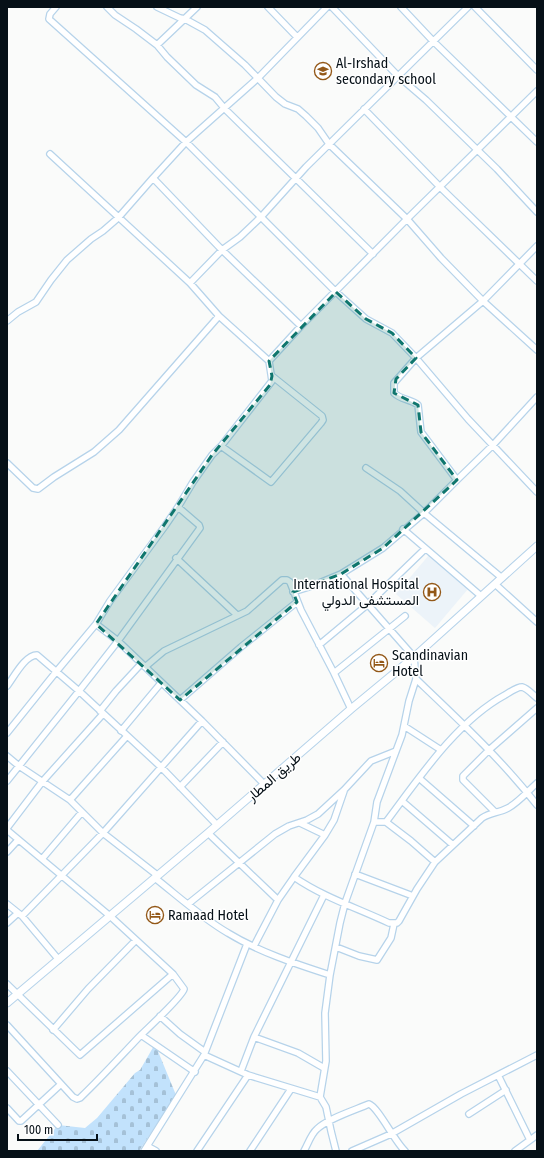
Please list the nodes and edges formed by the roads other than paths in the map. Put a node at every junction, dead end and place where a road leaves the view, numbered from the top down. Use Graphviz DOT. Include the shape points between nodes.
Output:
graph roads {
  1 [pos="56,7"];
  2 [pos="107,7"];
  3 [pos="157,7"];
  4 [pos="197,7"];
  5 [pos="268,7"];
  6 [pos="327,7"];
  7 [pos="332,7"];
  8 [pos="401,7"];
  9 [pos="468,7"];
  10 [pos="475,7"];
  11 [pos="185,19"];
  12 [pos="297,37"];
  13 [pos="434,41"];
  14 [pos="156,45"];
  15 [pos="537,70"];
  16 [pos="398,76"];
  17 [pos="258,78"];
  18 [pos="537,91"];
  19 [pos="225,109"];
  20 [pos="364,109"];
  21 [pos="512,116"];
  22 [pos="186,142"];
  23 [pos="537,142"];
  24 [pos="329,144"];
  25 [pos="476,150"];
  26 [pos="50,154"];
  27 [pos="295,177"];
  28 [pos="152,178"];
  29 [pos="440,187"];
  30 [pos="537,212"];
  31 [pos="261,217"];
  32 [pos="118,218"];
  33 [pos="407,219"];
  34 [pos="537,246"];
  35 [pos="222,250"];
  36 [pos="373,254"];
  37 [pos="520,264"];
  38 [pos="537,281"];
  39 [pos="190,283"];
  40 [pos="336,292"];
  41 [pos="483,301"];
  42 [pos="219,316"];
  43 [pos="7,321"];
  44 [pos="301,326"];
  45 [pos="537,350"];
  46 [pos="416,358"];
  47 [pos="269,361"];
  48 [pos="272,376"];
  49 [pos="537,397"];
  50 [pos="493,445"];
  51 [pos="220,446"];
  52 [pos="7,463"];
  53 [pos="366,468"];
  54 [pos="457,480"];
  55 [pos="537,492"];
  56 [pos="178,507"];
  57 [pos="424,512"];
  58 [pos="403,529"];
  59 [pos="537,546"];
  60 [pos="424,549"];
  61 [pos="176,558"];
  62 [pos="341,574"];
  63 [pos="502,578"];
  64 [pos="495,584"];
  65 [pos="293,592"];
  66 [pos="481,596"];
  67 [pos="297,602"];
  68 [pos="367,605"];
  69 [pos="237,615"];
  70 [pos="405,616"];
  71 [pos="537,622"];
  72 [pos="96,624"];
  73 [pos="390,628"];
  74 [pos="118,641"];
  75 [pos="319,645"];
  76 [pos="414,657"];
  77 [pos="143,665"];
  78 [pos="56,672"];
  79 [pos="334,673"];
  80 [pos="416,679"];
  81 [pos="162,683"];
  82 [pos="7,686"];
  83 [pos="79,691"];
  84 [pos="537,698"];
  85 [pos="180,700"];
  86 [pos="537,708"];
  87 [pos="351,709"];
  88 [pos="102,712"];
  89 [pos="202,721"];
  90 [pos="465,725"];
  91 [pos="404,726"];
  92 [pos="121,731"];
  93 [pos="7,733"];
  94 [pos="127,736"];
  95 [pos="223,742"];
  96 [pos="441,750"];
  97 [pos="488,750"];
  98 [pos="396,751"];
  99 [pos="7,756"];
  100 [pos="19,766"];
  101 [pos="160,767"];
  102 [pos="419,778"];
  103 [pos="7,781"];
  104 [pos="42,782"];
  105 [pos="537,783"];
  106 [pos="265,784"];
  107 [pos="180,788"];
  108 [pos="344,790"];
  109 [pos="527,792"];
  110 [pos="70,800"];
  111 [pos="402,801"];
  112 [pos="537,805"];
  113 [pos="82,812"];
  114 [pos="495,812"];
  115 [pos="374,822"];
  116 [pos="386,822"];
  117 [pos="300,823"];
  118 [pos="217,825"];
  119 [pos="474,826"];
  120 [pos="7,829"];
  121 [pos="103,833"];
  122 [pos="208,833"];
  123 [pos="325,835"];
  124 [pos="18,840"];
  125 [pos="453,845"];
  126 [pos="7,852"];
  127 [pos="42,859"];
  128 [pos="239,862"];
  129 [pos="436,862"];
  130 [pos="355,874"];
  131 [pos="61,876"];
  132 [pos="156,877"];
  133 [pos="294,877"];
  134 [pos="324,895"];
  135 [pos="413,896"];
  136 [pos="278,900"];
  137 [pos="345,903"];
  138 [pos="7,904"];
  139 [pos="188,904"];
  140 [pos="20,915"];
  141 [pos="110,916"];
  142 [pos="7,923"];
  143 [pos="394,924"];
  144 [pos="136,940"];
  145 [pos="248,944"];
  146 [pos="254,946"];
  147 [pos="336,947"];
  148 [pos="59,960"];
  149 [pos="292,962"];
  150 [pos="173,974"];
  151 [pos="330,975"];
  152 [pos="7,984"];
  153 [pos="17,994"];
  154 [pos="7,1003"];
  155 [pos="160,1016"];
  156 [pos="7,1025"];
  157 [pos="53,1030"];
  158 [pos="141,1035"];
  159 [pos="254,1037"];
  160 [pos="204,1054"];
  161 [pos="537,1055"];
  162 [pos="324,1068"];
  163 [pos="7,1070"];
  164 [pos="241,1071"];
  165 [pos="194,1072"];
  166 [pos="248,1075"];
  167 [pos="498,1075"];
  168 [pos="60,1085"];
  169 [pos="291,1089"];
  170 [pos="506,1090"];
  171 [pos="320,1097"];
  172 [pos="39,1104"];
  173 [pos="7,1108"];
  174 [pos="469,1114"];
  175 [pos="328,1121"];
  176 [pos="58,1125"];
  177 [pos="391,1134"];
  178 [pos="537,1135"];
  179 [pos="530,1140"];
  180 [pos="145,1148"];
  181 [pos="156,1151"];
  182 [pos="198,1151"];
  183 [pos="250,1151"];
  184 [pos="304,1151"];
  185 [pos="336,1151"];
  186 [pos="352,1151"];
  187 [pos="405,1151"];
  188 [pos="515,1151"];
  1 -- 22 [label="street" via="49,19"];
  2 -- 14 [label="street"];
  3 -- 11 [label="street"];
  4 -- 11 [label="street"];
  5 -- 12 [label="street"];
  6 -- 12 [label="street"];
  7 -- 16 [label="street"];
  8 -- 13 [label="street"];
  9 -- 13 [label="street"];
  10 -- 15 [label="street"];
  11 -- 14 [label="street"];
  11 -- 17 [label="street" via="205,30"];
  12 -- 17 [label="street"];
  13 -- 16 [label="street"];
  13 -- 21 [label="street"];
  14 -- 19 [label="street" via="196,85 215,97"];
  16 -- 20 [label="street"];
  16 -- 25 [label="street"];
  17 -- 19 [label="street"];
  17 -- 24 [label="street" via="276,97 306,116"];
  18 -- 21 [label="street"];
  19 -- 22 [label="street"];
  19 -- 27 [label="street"];
  20 -- 24 [label="street"];
  20 -- 29 [label="street"];
  21 -- 23 [label="street"];
  21 -- 25 [label="street"];
  22 -- 28 [label="street"];
  22 -- 31 [label="street"];
  24 -- 27 [label="street"];
  24 -- 33 [label="street"];
  25 -- 29 [label="street"];
  25 -- 30 [label="street"];
  26 -- 32 [label="street"];
  27 -- 31 [label="street"];
  27 -- 36 [label="street"];
  28 -- 32 [label="street"];
  28 -- 35 [label="street"];
  29 -- 33 [label="street"];
  29 -- 37 [label="street"];
  31 -- 35 [label="street"];
  31 -- 40 [label="street"];
  32 -- 39 [label="street"];
  32 -- 43 [label="street" via="67,260 33,305"];
  33 -- 36 [label="street"];
  33 -- 41 [label="street"];
  34 -- 37 [label="street"];
  35 -- 39 [label="street"];
  35 -- 44 [label="street"];
  36 -- 40 [label="street"];
  37 -- 38 [label="street"];
  37 -- 41 [label="street"];
  39 -- 42 [label="street"];
  40 -- 44 [label="street"];
  40 -- 46 [label="street" via="366,319 392,334"];
  41 -- 45 [label="street"];
  41 -- 46 [label="street"];
  42 -- 47 [label="street"];
  42 -- 52 [label="street" via="119,430 94,452 38,489 33,488"];
  44 -- 47 [label="street"];
  46 -- 50 [label="street"];
  46 -- 54 [label="street" via="396,379 394,393 418,405 421,432"];
  47 -- 48 [label="street"];
  48 -- 51 [label="street" via="270,385"];
  48 -- 51 [label="street" via="322,416 321,422 271,482"];
  49 -- 50 [label="street"];
  50 -- 54 [label="street"];
  50 -- 55 [label="street"];
  51 -- 56 [label="street" via="201,469"];
  53 -- 57 [label="street" via="400,491"];
  54 -- 57 [label="street"];
  56 -- 61 [label="street" via="200,526"];
  56 -- 72 [label="street" via="114,594"];
  57 -- 58 [label="street"];
  57 -- 63 [label="street"];
  58 -- 60 [label="street"];
  58 -- 62 [label="street" via="383,548"];
  59 -- 63 [label="main road, طريق المطار"];
  60 -- 66 [label="street"];
  60 -- 68 [label="street"];
  61 -- 69 [label="street"];
  61 -- 74 [label="street"];
  62 -- 65 [label="street"];
  62 -- 68 [label="street"];
  63 -- 64 [label="main road, طريق المطار"];
  64 -- 66 [label="main road, طريق المطار"];
  64 -- 71 [label="street"];
  65 -- 67 [label="street"];
  65 -- 69 [label="street" via="290,582 282,580 251,608"];
  66 -- 76 [label="main road, طريق المطار"];
  67 -- 75 [label="street"];
  67 -- 85 [label="street"];
  68 -- 73 [label="street"];
  68 -- 75 [label="street"];
  69 -- 77 [label="street" via="164,651"];
  70 -- 73 [label="street"];
  72 -- 74 [label="street"];
  72 -- 78 [label="street"];
  73 -- 76 [label="street"];
  73 -- 79 [label="street"];
  74 -- 77 [label="street"];
  74 -- 83 [label="street"];
  75 -- 79 [label="street"];
  76 -- 80 [label="street"];
  76 -- 87 [label="main road, طريق المطار"];
  77 -- 81 [label="street"];
  77 -- 88 [label="street" via="116,691"];
  78 -- 82 [label="street" via="37,655 33,655"];
  78 -- 83 [label="street"];
  78 -- 93 [label="street"];
  79 -- 87 [label="street"];
  80 -- 90 [label="street"];
  80 -- 91 [label="street"];
  81 -- 85 [label="street"];
  81 -- 92 [label="street"];
  83 -- 88 [label="street"];
  83 -- 100 [label="street"];
  84 -- 90 [label="street" via="522,687 513,690"];
  85 -- 89 [label="street"];
  86 -- 97 [label="street"];
  87 -- 106 [label="main road, طريق المطار"];
  88 -- 92 [label="street"];
  88 -- 104 [label="street"];
  89 -- 95 [label="street"];
  89 -- 101 [label="street"];
  90 -- 96 [label="street"];
  90 -- 97 [label="street"];
  91 -- 96 [label="street"];
  91 -- 98 [label="street"];
  92 -- 94 [label="street"];
  94 -- 101 [label="street"];
  94 -- 110 [label="street"];
  95 -- 106 [label="street"];
  95 -- 107 [label="street"];
  96 -- 102 [label="street"];
  97 -- 109 [label="street"];
  97 -- 114 [label="street" via="462,778"];
  98 -- 108 [label="street" via="371,761"];
  98 -- 115 [label="street" via="377,802"];
  99 -- 100 [label="street"];
  100 -- 103 [label="street"];
  100 -- 104 [label="street"];
  101 -- 107 [label="street"];
  101 -- 121 [label="street"];
  102 -- 111 [label="street"];
  102 -- 119 [label="street"];
  104 -- 110 [label="street"];
  104 -- 120 [label="street"];
  105 -- 109 [label="street"];
  106 -- 118 [label="main road, طريق المطار"];
  107 -- 118 [label="street"];
  108 -- 117 [label="street" via="318,814"];
  108 -- 123 [label="street" via="334,820"];
  109 -- 112 [label="street"];
  109 -- 114 [label="street" via="509,808"];
  110 -- 113 [label="street"];
  111 -- 116 [label="street"];
  111 -- 125 [label="street"];
  113 -- 121 [label="street"];
  113 -- 127 [label="street"];
  114 -- 119 [label="street"];
  115 -- 116 [label="street"];
  115 -- 130 [label="street"];
  116 -- 129 [label="street"];
  117 -- 123 [label="street"];
  117 -- 128 [label="street" via="275,834"];
  118 -- 122 [label="main road, طريق المطار"];
  119 -- 125 [label="street"];
  120 -- 124 [label="street"];
  121 -- 131 [label="street"];
  121 -- 132 [label="street"];
  122 -- 128 [label="street"];
  122 -- 132 [label="main road, طريق المطار"];
  123 -- 133 [label="street"];
  124 -- 126 [label="street"];
  124 -- 127 [label="street"];
  125 -- 129 [label="street"];
  127 -- 131 [label="street"];
  128 -- 136 [label="street"];
  128 -- 139 [label="street"];
  129 -- 135 [label="street"];
  130 -- 135 [label="street"];
  130 -- 137 [label="street"];
  131 -- 140 [label="street"];
  131 -- 141 [label="street"];
  132 -- 139 [label="street"];
  132 -- 141 [label="main road, طريق المطار"];
  133 -- 134 [label="street"];
  133 -- 136 [label="street"];
  134 -- 137 [label="street"];
  134 -- 149 [label="street"];
  135 -- 143 [label="street" via="399,921"];
  136 -- 146 [label="street"];
  137 -- 143 [label="street"];
  137 -- 147 [label="street"];
  138 -- 140 [label="street"];
  139 -- 145 [label="street" via="228,934"];
  140 -- 142 [label="street"];
  140 -- 148 [label="street"];
  141 -- 144 [label="street"];
  141 -- 148 [label="main road, طريق المطار"];
  143 -- 147 [label="street" via="391,938 377,960"];
  144 -- 150 [label="street"];
  144 -- 157 [label="street" via="88,989"];
  145 -- 146 [label="street"];
  145 -- 160 [label="street"];
  146 -- 149 [label="street"];
  147 -- 151 [label="street"];
  148 -- 153 [label="main road, طريق المطار"];
  149 -- 151 [label="street"];
  149 -- 159 [label="street"];
  150 -- 155 [label="street" via="184,991"];
  150 -- 157 [label="street" via="82,1055 78,1055"];
  151 -- 162 [label="street" via="325,1013"];
  152 -- 153 [label="street"];
  153 -- 154 [label="main road, طريق المطار"];
  153 -- 157 [label="street"];
  155 -- 158 [label="street"];
  155 -- 160 [label="street"];
  156 -- 168 [label="street"];
  158 -- 165 [label="street"];
  158 -- 168 [label="street" via="80,1098 72,1098"];
  159 -- 162 [label="street" via="298,1053"];
  159 -- 164 [label="street"];
  160 -- 164 [label="street"];
  160 -- 165 [label="street"];
  161 -- 167 [label="street"];
  162 -- 171 [label="street"];
  163 -- 172 [label="street"];
  164 -- 166 [label="street"];
  165 -- 180 [label="street"];
  166 -- 169 [label="street"];
  166 -- 182 [label="street"];
  167 -- 170 [label="street"];
  167 -- 177 [label="street"];
  168 -- 172 [label="street"];
  169 -- 171 [label="street"];
  169 -- 183 [label="street"];
  170 -- 174 [label="street"];
  170 -- 179 [label="street"];
  171 -- 175 [label="street" via="326,1107"];
  172 -- 173 [label="street" via="20,1121"];
  172 -- 176 [label="street"];
  175 -- 177 [label="street" via="369,1104"];
  175 -- 184 [label="street" via="316,1129"];
  175 -- 185 [label="street"];
  177 -- 186 [label="street"];
  177 -- 187 [label="street"];
  178 -- 179 [label="street"];
  179 -- 188 [label="street"];
  180 -- 181 [label="street"];
}
